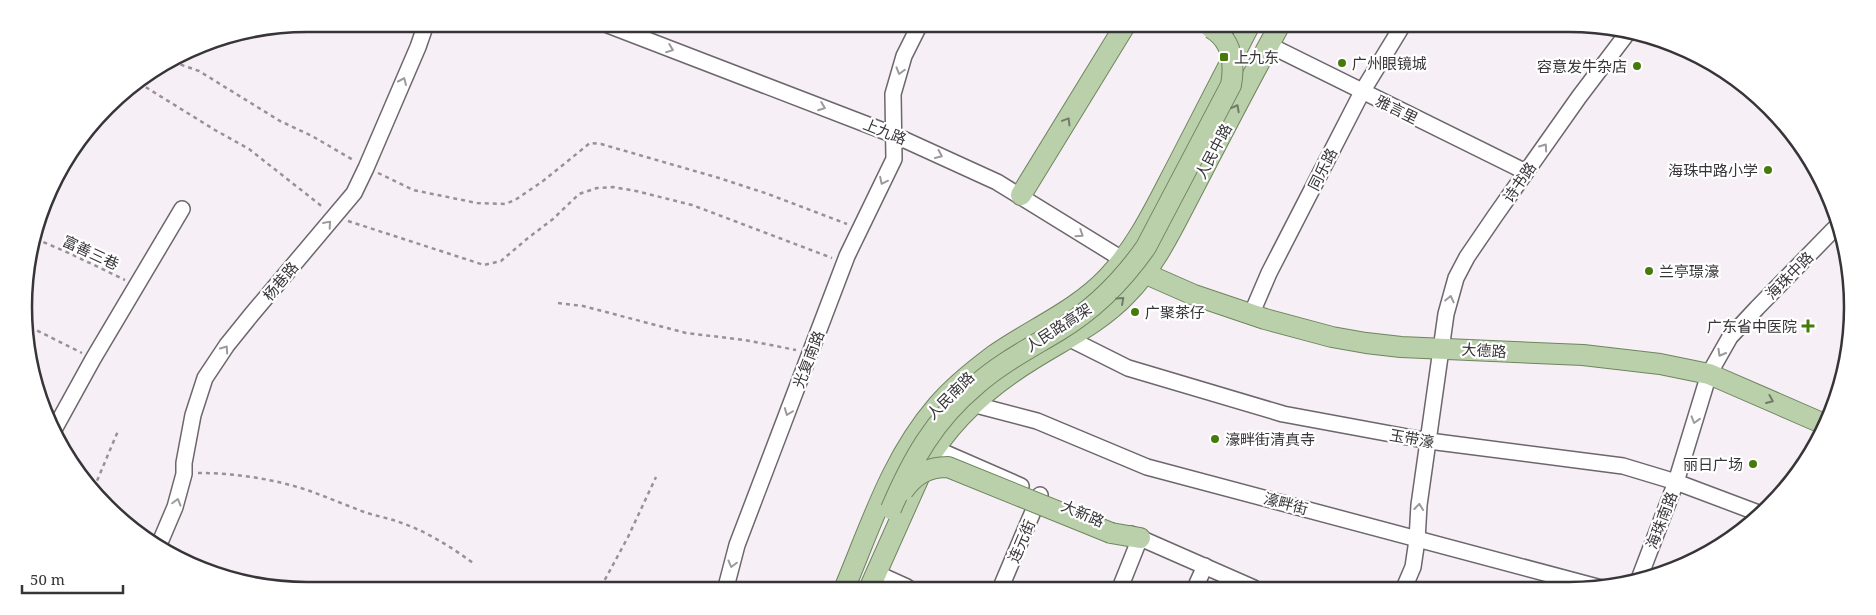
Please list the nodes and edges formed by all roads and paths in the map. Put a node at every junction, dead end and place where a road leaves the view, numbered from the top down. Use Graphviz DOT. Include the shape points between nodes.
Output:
graph roads {
  1 [pos="423,32"];
  2 [pos="626,32"];
  3 [pos="916,32"];
  4 [pos="1121,32"];
  5 [pos="1216,32"];
  6 [pos="1246,32"];
  7 [pos="1399,32"];
  8 [pos="1270,34"];
  9 [pos="1623,38"];
  10 [pos="180,64"];
  11 [pos="1231,85"];
  12 [pos="144,86"];
  13 [pos="1362,92"];
  14 [pos="894,134"];
  15 [pos="366,168"];
  16 [pos="1526,172"];
  17 [pos="1021,196"];
  18 [pos="182,209"];
  19 [pos="335,216"];
  20 [pos="860,229"];
  21 [pos="1832,231"];
  22 [pos="41,241"];
  23 [pos="1122,260"];
  24 [pos="844,263"];
  25 [pos="1144,273"];
  26 [pos="136,286"];
  27 [pos="558,303"];
  28 [pos="1251,315"];
  29 [pos="33,329"];
  30 [pos="1068,338"];
  31 [pos="1443,347"];
  32 [pos="810,352"];
  33 [pos="93,359"];
  34 [pos="1709,374"];
  35 [pos="972,404"];
  36 [pos="1819,422"];
  37 [pos="58,423"];
  38 [pos="118,431"];
  39 [pos="912,438"];
  40 [pos="1429,441"];
  41 [pos="934,448"];
  42 [pos="184,474"];
  43 [pos="656,477"];
  44 [pos="1676,482"];
  45 [pos="96,483"];
  46 [pos="1040,495"];
  47 [pos="891,509"];
  48 [pos="1753,511"];
  49 [pos="1140,538"];
  50 [pos="161,540"];
  51 [pos="1417,540"];
  52 [pos="473,563"];
  53 [pos="1205,566"];
  54 [pos="1641,573"];
  55 [pos="873,580"];
  56 [pos="603,582"];
  57 [pos="727,582"];
  58 [pos="847,582"];
  59 [pos="859,582"];
  60 [pos="1003,582"];
  61 [pos="1122,582"];
  62 [pos="1198,582"];
  63 [pos="1232,582"];
  64 [pos="1407,582"];
  65 [pos="1577,582"];
  15 -- 1 [label="street, 杨巷路, one-way"];
  2 -- 14 [label="street, 上九路, one-way"];
  3 -- 14 [label="street, 光复南路, one-way" via="904,56 893,94"];
  17 -- 4 [label="main road, one-way"];
  5 -- 11 [label="main road, bridge" via="1231,54"];
  6 -- 23 [label="main road, 人民中路" via="1146,225"];
  7 -- 13 [label="street, 同乐路"];
  8 -- 11 [label="main road, 人民路高架"];
  8 -- 13 [label="street, 雅言里"];
  25 -- 8 [label="main road, 人民中路, one-way" via="1172,228"];
  16 -- 9 [label="street, 诗书路, one-way"];
  10 -- 15 [label="path" via="199,71 280,121"];
  11 -- 47 [label="main road, 人民路高架, bridge" via="1156,230 1136,260 1077,318 1015,355 960,398 919,450"];
  12 -- 19 [label="path" via="249,149"];
  13 -- 16 [label="street, 雅言里"];
  13 -- 28 [label="street, 同乐路" via="1269,272"];
  14 -- 17 [label="street, 上九路, one-way"];
  14 -- 20 [label="street, 光复南路, one-way" via="894,158"];
  15 -- 19 [label="street, 杨巷路" via="354,193"];
  15 -- 20 [label="path" via="413,190 476,203 504,204 543,181 590,143 602,144 743,186"];
  31 -- 16 [label="street, 诗书路, one-way" via="1446,314 1456,278"];
  17 -- 23 [label="street, 上九路, one-way"];
  18 -- 26 [label="street"];
  19 -- 24 [label="path" via="484,265 501,261 578,194 613,187 692,205"];
  42 -- 19 [label="street, 杨巷路, one-way" via="193,415 205,378 247,320"];
  20 -- 24 [label="street, 光复南路"];
  21 -- 34 [label="street, 海珠中路, one-way" via="1730,337"];
  22 -- 26 [label="path, 富善三巷"];
  23 -- 25 [label="street, 上九路"];
  23 -- 39 [label="main road, 人民南路" via="1093,292 1076,305 996,354 968,376 938,405"];
  24 -- 32 [label="street, 光复南路"];
  25 -- 28 [label="main road, 大德路"];
  30 -- 25 [label="main road, 人民南路, one-way" via="1122,300"];
  26 -- 33 [label="street"];
  27 -- 32 [label="path" via="583,306 686,333"];
  28 -- 31 [label="main road, 大德路" via="1366,343"];
  29 -- 33 [label="path"];
  30 -- 35 [label="main road, 人民南路" via="1018,368"];
  30 -- 40 [label="street, 玉带濠" via="1128,368 1283,414"];
  31 -- 34 [label="main road, 大德路" via="1583,355 1660,364"];
  31 -- 40 [label="street, 诗书路"];
  32 -- 57 [label="street, 光复南路, one-way" via="737,545"];
  33 -- 37 [label="street"];
  34 -- 36 [label="main road, 大德路, one-way"];
  34 -- 44 [label="street, 海珠南路, one-way"];
  35 -- 41 [label="main road, 人民南路"];
  35 -- 51 [label="street, 濠畔街" via="1037,421 1147,467"];
  38 -- 45 [label="path"];
  39 -- 41 [label="street, 大新路"];
  39 -- 58 [label="main road, 人民南路" via="884,494"];
  40 -- 44 [label="street, 玉带濠" via="1624,466"];
  51 -- 40 [label="street, 诗书路, one-way"];
  41 -- 46 [label="street, 大新路"];
  41 -- 55 [label="main road, 人民南路"];
  50 -- 42 [label="street, 杨巷路, one-way" via="176,507"];
  42 -- 52 [label="path" via="220,473 283,482 369,514 398,521 437,539"];
  43 -- 56 [label="path"];
  44 -- 48 [label="street, 玉带濠"];
  44 -- 54 [label="street, 海珠南路"];
  46 -- 49 [label="street, 大新路"];
  46 -- 60 [label="street, 连元街"];
  47 -- 49 [label="main road, bridge" via="919,474 928,469 948,467 1111,533"];
  47 -- 59 [label="main road, 人民路高架"];
  49 -- 53 [label="street, 大新路"];
  49 -- 61 [label="street"];
  51 -- 64 [label="street, 诗书路" via="1413,567"];
  51 -- 65 [label="street, 濠畔街"];
  53 -- 62 [label="street"];
  53 -- 63 [label="street, 大新路"];
}
